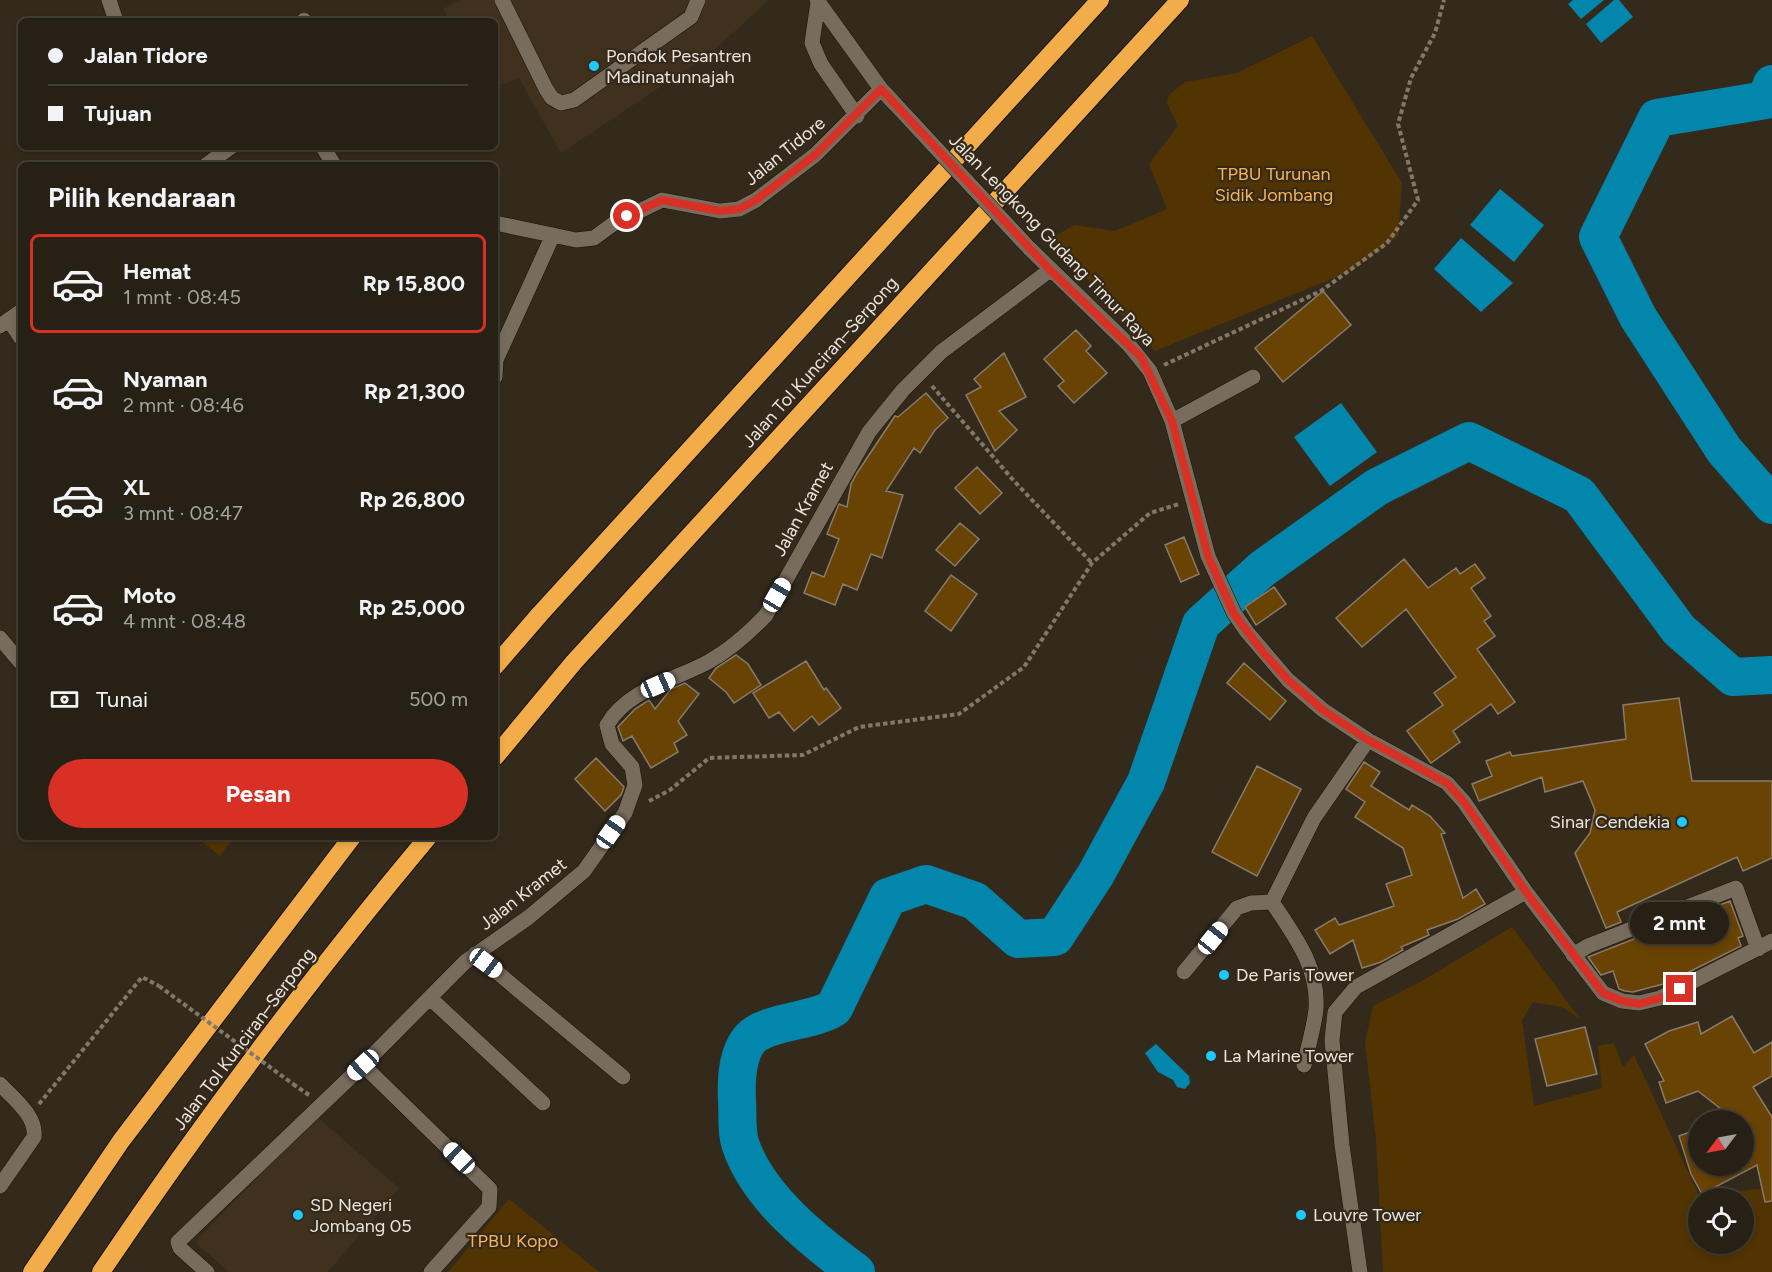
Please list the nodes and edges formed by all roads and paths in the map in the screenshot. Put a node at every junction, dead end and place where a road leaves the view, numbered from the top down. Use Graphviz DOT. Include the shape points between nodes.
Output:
graph roads {
  1 [pos="109,0"];
  2 [pos="502,0"];
  3 [pos="698,0"];
  4 [pos="1100,0"];
  5 [pos="1180,0"];
  6 [pos="1444,0"];
  7 [pos="818,1"];
  8 [pos="115,18"];
  9 [pos="881,89"];
  10 [pos="857,116"];
  11 [pos="224,150"];
  12 [pos="210,156"];
  13 [pos="498,224"];
  14 [pos="553,235"];
  15 [pos="1050,270"];
  16 [pos="10,319"];
  17 [pos="18,334"];
  18 [pos="498,356"];
  19 [pos="1150,371"];
  20 [pos="920,372"];
  21 [pos="1252,377"];
  22 [pos="1172,421"];
  23 [pos="1191,500"];
  24 [pos="1092,563"];
  25 [pos="0,638"];
  26 [pos="18,659"];
  27 [pos="498,663"];
  28 [pos="1368,740"];
  29 [pos="498,753"];
  30 [pos="625,813"];
  31 [pos="350,840"];
  32 [pos="425,840"];
  33 [pos="1526,892"];
  34 [pos="1272,902"];
  35 [pos="1772,941"];
  36 [pos="1758,949"];
  37 [pos="475,954"];
  38 [pos="1573,955"];
  39 [pos="1184,972"];
  40 [pos="430,998"];
  41 [pos="363,1065"];
  42 [pos="1304,1065"];
  43 [pos="623,1077"];
  44 [pos="0,1084"];
  45 [pos="293,1084"];
  46 [pos="543,1103"];
  47 [pos="29,1117"];
  48 [pos="0,1186"];
  49 [pos="201,1270"];
  50 [pos="32,1272"];
  51 [pos="101,1272"];
  52 [pos="430,1272"];
  53 [pos="1360,1272"];
  1 -- 8 [label="street"];
  2 -- 3 [label="street" via="546,89 561,103 574,100 691,17"];
  4 -- 27 [label="highway, Jalan Tol Kunciran–Serpong"];
  5 -- 29 [label="highway, Jalan Tol Kunciran–Serpong" via="574,662"];
  6 -- 19 [label="path" via="1435,33 1411,78 1398,124 1418,200 1387,243 1321,291"];
  7 -- 9 [label="street, Jalan Lengkong Gudang Timur Raya"];
  7 -- 10 [label="street" via="812,43 821,64"];
  9 -- 10 [label="street, Jalan Tidore"];
  9 -- 15 [label="street, Jalan Lengkong Gudang Timur Raya, bridge"];
  10 -- 14 [label="street, Jalan Tidore" via="815,155 739,209 720,211 662,200 594,238 576,240"];
  11 -- 12 [label="street"];
  13 -- 14 [label="street, Jalan Tidore"];
  14 -- 18 [label="street"];
  15 -- 19 [label="street, Jalan Lengkong Gudang Timur Raya" via="1135,351"];
  15 -- 20 [label="street, Jalan Kramet"];
  16 -- 17 [label="street"];
  19 -- 22 [label="street, Jalan Lengkong Gudang Timur Raya"];
  20 -- 24 [label="path" via="1014,481"];
  20 -- 30 [label="street, Jalan Kramet" via="869,432 766,615 747,635 709,662 642,692 616,710 607,725 609,735 632,766 635,785"];
  21 -- 22 [label="street"];
  22 -- 23 [label="street, Jalan Lengkong Gudang Timur Raya"];
  23 -- 24 [label="path" via="1150,513"];
  23 -- 28 [label="street, Jalan Lengkong Gudang Timur Raya" via="1208,556 1234,614 1288,680"];
  24 -- 30 [label="path" via="1024,668 959,714 859,727 803,755 709,758 670,790"];
  25 -- 26 [label="street"];
  28 -- 33 [label="street, Jalan Lengkong Gudang Timur Raya" via="1447,783"];
  28 -- 34 [label="street" via="1314,818"];
  30 -- 37 [label="street, Jalan Kramet" via="584,871 529,917"];
  31 -- 50 [label="highway, Jalan Tol Kunciran–Serpong" via="121,1141"];
  32 -- 51 [label="highway, Jalan Tol Kunciran–Serpong" via="166,1175"];
  33 -- 38 [label="street, Jalan Lengkong Gudang Timur Raya"];
  33 -- 53 [label="street" via="1356,987 1335,1012 1332,1040 1342,1145"];
  34 -- 39 [label="street" via="1251,903 1237,909"];
  34 -- 42 [label="street" via="1304,950 1314,978 1316,1009"];
  35 -- 36 [label="street, Jalan Lengkong Gudang Timur Raya"];
  36 -- 38 [label="street, Jalan Lengkong Gudang Timur Raya" via="1660,998 1639,1004 1603,993"];
  36 -- 38 [label="street" via="1736,888"];
  37 -- 40 [label="street, Jalan Kramet"];
  37 -- 43 [label="street"];
  40 -- 41 [label="street, Jalan Kramet"];
  40 -- 46 [label="street"];
  41 -- 49 [label="street, Jalan Kramet" via="178,1242"];
  41 -- 52 [label="street" via="490,1189 489,1207"];
  44 -- 47 [label="street"];
  45 -- 47 [label="path, bridge" via="142,977"];
  47 -- 48 [label="street" via="34,1137"];
}
